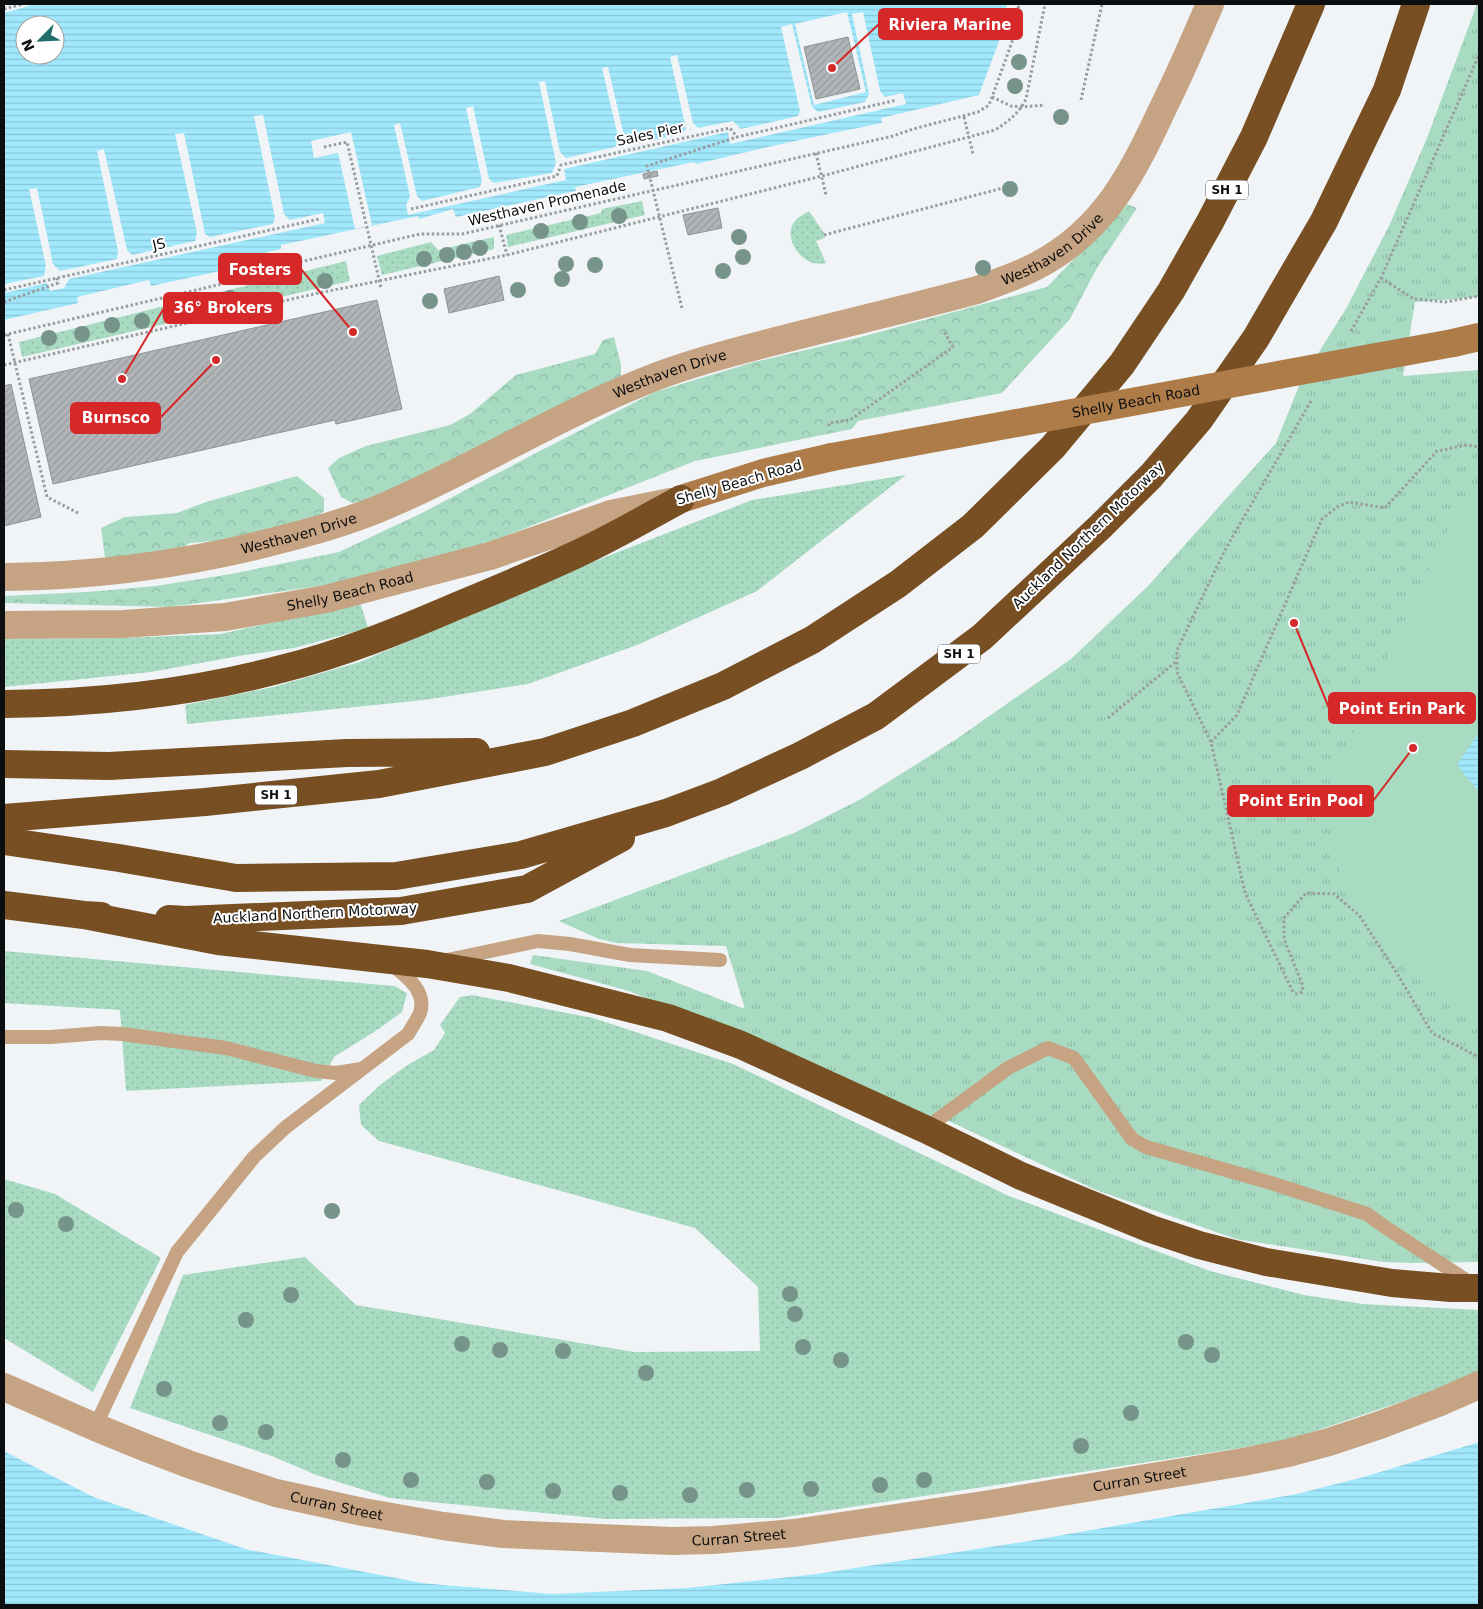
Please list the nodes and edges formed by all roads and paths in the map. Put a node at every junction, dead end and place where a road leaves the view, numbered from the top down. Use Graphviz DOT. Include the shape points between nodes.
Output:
graph roads {
  1 [pos="23,4"];
  2 [pos="1019,4"];
  3 [pos="1045,4"];
  4 [pos="1102,4"];
  5 [pos="1210,4"];
  6 [pos="1311,4"];
  7 [pos="1416,4"];
  8 [pos="4,10"];
  9 [pos="1479,55"];
  10 [pos="992,98"];
  11 [pos="897,100"];
  12 [pos="1081,100"];
  13 [pos="1045,105"];
  14 [pos="1022,107"];
  15 [pos="964,117"];
  16 [pos="969,135"];
  17 [pos="737,136"];
  18 [pos="324,147"];
  19 [pos="816,153"];
  20 [pos="973,154"];
  21 [pos="821,174"];
  22 [pos="1004,188"];
  23 [pos="653,190"];
  24 [pos="826,195"];
  25 [pos="411,209"];
  26 [pos="659,215"];
  27 [pos="319,219"];
  28 [pos="499,225"];
  29 [pos="824,235"];
  30 [pos="371,245"];
  31 [pos="507,255"];
  32 [pos="57,278"];
  33 [pos="1381,278"];
  34 [pos="379,281"];
  35 [pos="381,288"];
  36 [pos="4,290"];
  37 [pos="1479,296"];
  38 [pos="4,302"];
  39 [pos="926,302"];
  40 [pos="682,308"];
  41 [pos="8,334"];
  42 [pos="4,335"];
  43 [pos="1347,337"];
  44 [pos="1479,337"];
  45 [pos="15,363"];
  46 [pos="4,365"];
  47 [pos="1313,397"];
  48 [pos="850,420"];
  49 [pos="1479,446"];
  50 [pos="681,500"];
  51 [pos="80,514"];
  52 [pos="4,577"];
  53 [pos="4,625"];
  54 [pos="1177,661"];
  55 [pos="4,704"];
  56 [pos="1108,718"];
  57 [pos="1211,742"];
  58 [pos="545,752"];
  59 [pos="4,764"];
  60 [pos="666,813"];
  61 [pos="4,818"];
  62 [pos="4,842"];
  63 [pos="4,905"];
  64 [pos="84,916"];
  65 [pos="386,960"];
  66 [pos="720,960"];
  67 [pos="427,964"];
  68 [pos="4,1037"];
  69 [pos="1479,1056"];
  70 [pos="365,1068"];
  71 [pos="926,1129"];
  72 [pos="1478,1288"];
  73 [pos="1479,1385"];
  74 [pos="4,1387"];
  75 [pos="95,1427"];
  1 -- 8 [label="path"];
  2 -- 10 [label="path, Westhaven Promenade" via="1012,42"];
  3 -- 14 [label="path"];
  4 -- 12 [label="path"];
  5 -- 39 [label="street, Westhaven Drive" via="1139,159 1100,216 1063,250 1040,265 977,290"];
  6 -- 58 [label="highway, SH 1" via="1254,137 1172,291 1122,364 1053,447 972,526 898,584 812,640 723,686 633,723"];
  7 -- 60 [label="highway, Auckland Northern Motorway / SH 1" via="1387,90 1324,221 1256,338 1199,420 1151,476 982,637 876,716 783,764"];
  9 -- 33 [label="path"];
  10 -- 14 [label="path"];
  10 -- 15 [label="path, Westhaven Promenade" via="985,108"];
  11 -- 17 [label="path, Sales Pier"];
  13 -- 14 [label="path"];
  14 -- 16 [label="path" via="996,130"];
  15 -- 16 [label="path"];
  15 -- 19 [label="path, Westhaven Promenade"];
  16 -- 20 [label="path"];
  16 -- 21 [label="path"];
  17 -- 23 [label="path" via="647,166"];
  17 -- 25 [label="path, Sales Pier" via="730,128 561,165 557,176"];
  18 -- 30 [label="path" via="347,142"];
  19 -- 21 [label="path"];
  19 -- 23 [label="path, Westhaven Promenade"];
  21 -- 24 [label="path"];
  21 -- 26 [label="path"];
  22 -- 29 [label="path"];
  23 -- 26 [label="path"];
  23 -- 28 [label="path, Westhaven Promenade"];
  26 -- 31 [label="path"];
  26 -- 40 [label="path"];
  27 -- 32 [label="path, JS"];
  28 -- 30 [label="path, Westhaven Promenade" via="462,234 420,234"];
  28 -- 31 [label="path"];
  30 -- 34 [label="path"];
  30 -- 41 [label="path, Westhaven Promenade"];
  31 -- 34 [label="path"];
  32 -- 36 [label="path, JS"];
  32 -- 38 [label="path" via="58,283"];
  33 -- 37 [label="path" via="1414,299 1445,302"];
  33 -- 43 [label="path"];
  34 -- 35 [label="path"];
  34 -- 45 [label="path"];
  39 -- 48 [label="path" via="953,347"];
  39 -- 52 [label="street, Westhaven Drive" via="722,355 641,382 440,481 347,521 244,550 181,562 109,571"];
  41 -- 42 [label="path, Westhaven Promenade"];
  41 -- 45 [label="path"];
  44 -- 50 [label="main road, Shelly Beach Road, bridge" via="832,458 764,473"];
  45 -- 46 [label="path"];
  45 -- 51 [label="path" via="47,497"];
  47 -- 54 [label="path" via="1225,550 1177,650"];
  49 -- 57 [label="path" via="1437,451 1385,508 1349,502 1322,519 1237,715"];
  50 -- 53 [label="street, Shelly Beach Road" via="611,514 490,556 326,599 224,617 123,624"];
  50 -- 55 [label="highway" via="578,554 348,650 282,669 170,692"];
  54 -- 56 [label="path"];
  54 -- 57 [label="path" via="1177,672"];
  57 -- 69 [label="path" via="1245,893 1294,992 1302,992 1303,986 1284,939 1284,918 1306,893 1334,894 1359,915 1432,1033"];
  58 -- 59 [label="highway, SH 1" via="347,753 109,766"];
  58 -- 61 [label="highway, SH 1" via="379,784"];
  60 -- 62 [label="highway, Auckland Northern Motorway / SH 1" via="521,855 396,876 236,878"];
  60 -- 64 [label="highway, Auckland Northern Motorway / SH 1" via="527,889 517,891 401,911 186,920"];
  63 -- 64 [label="highway, Auckland Northern Motorway / SH 1"];
  64 -- 65 [label="highway" via="218,941"];
  65 -- 67 [label="highway"];
  65 -- 70 [label="lane" via="408,977 416,988 422,1001 420,1012 408,1034"];
  66 -- 67 [label="lane" via="630,955 538,941"];
  67 -- 71 [label="highway" via="509,978 668,1018 741,1045"];
  68 -- 70 [label="lane" via="122,1034 226,1048 316,1071 336,1073"];
  70 -- 75 [label="lane" via="286,1127 254,1157 177,1252"];
  71 -- 72 [label="highway" via="1021,1176 1199,1245 1266,1262 1392,1284"];
  71 -- 72 [label="lane" via="1008,1068 1048,1048 1074,1058 1132,1139 1146,1147 1367,1214"];
  73 -- 75 [label="street, Curran Street" via="1329,1442 1244,1462 794,1533 672,1541 503,1534 363,1512 276,1493 191,1465"];
  74 -- 75 [label="street, Curran Street"];
}
